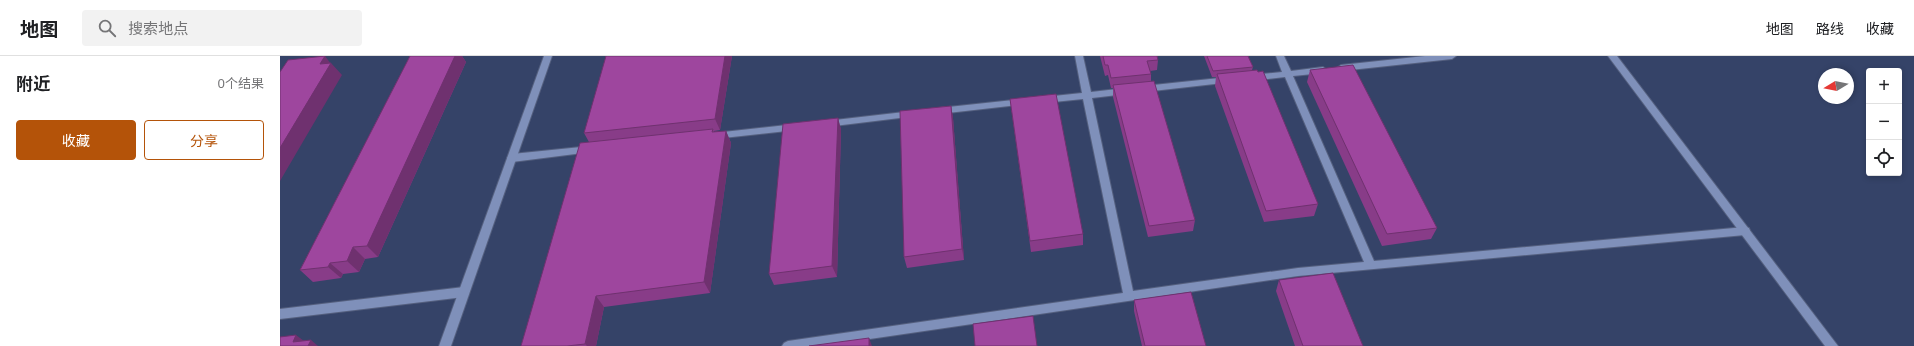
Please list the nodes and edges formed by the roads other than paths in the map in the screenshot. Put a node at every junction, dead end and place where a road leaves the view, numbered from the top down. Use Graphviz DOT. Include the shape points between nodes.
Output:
graph roads {
  1 [pos="548,56"];
  2 [pos="1079,56"];
  3 [pos="1280,56"];
  4 [pos="1452,56"];
  5 [pos="1612,56"];
  6 [pos="1288,74"];
  7 [pos="1087,95"];
  8 [pos="819,124"];
  9 [pos="803,126"];
  10 [pos="701,137"];
  11 [pos="598,148"];
  12 [pos="512,158"];
  13 [pos="1745,231"];
  14 [pos="1371,265"];
  15 [pos="464,292"];
  16 [pos="1129,296"];
  17 [pos="280,314"];
  18 [pos="445,346"];
  19 [pos="788,346"];
  20 [pos="1832,346"];
  1 -- 12 [label="street"];
  2 -- 7 [label="street"];
  3 -- 6 [label="street"];
  4 -- 6 [label="street"];
  5 -- 13 [label="street"];
  6 -- 7 [label="street"];
  6 -- 14 [label="street"];
  7 -- 8 [label="street"];
  7 -- 16 [label="street"];
  9 -- 10 [label="street"];
  11 -- 12 [label="street"];
  12 -- 15 [label="street"];
  13 -- 14 [label="street"];
  13 -- 20 [label="street"];
  14 -- 16 [label="street" via="1298,272"];
  15 -- 17 [label="street"];
  15 -- 18 [label="street"];
  16 -- 19 [label="street"];
}
